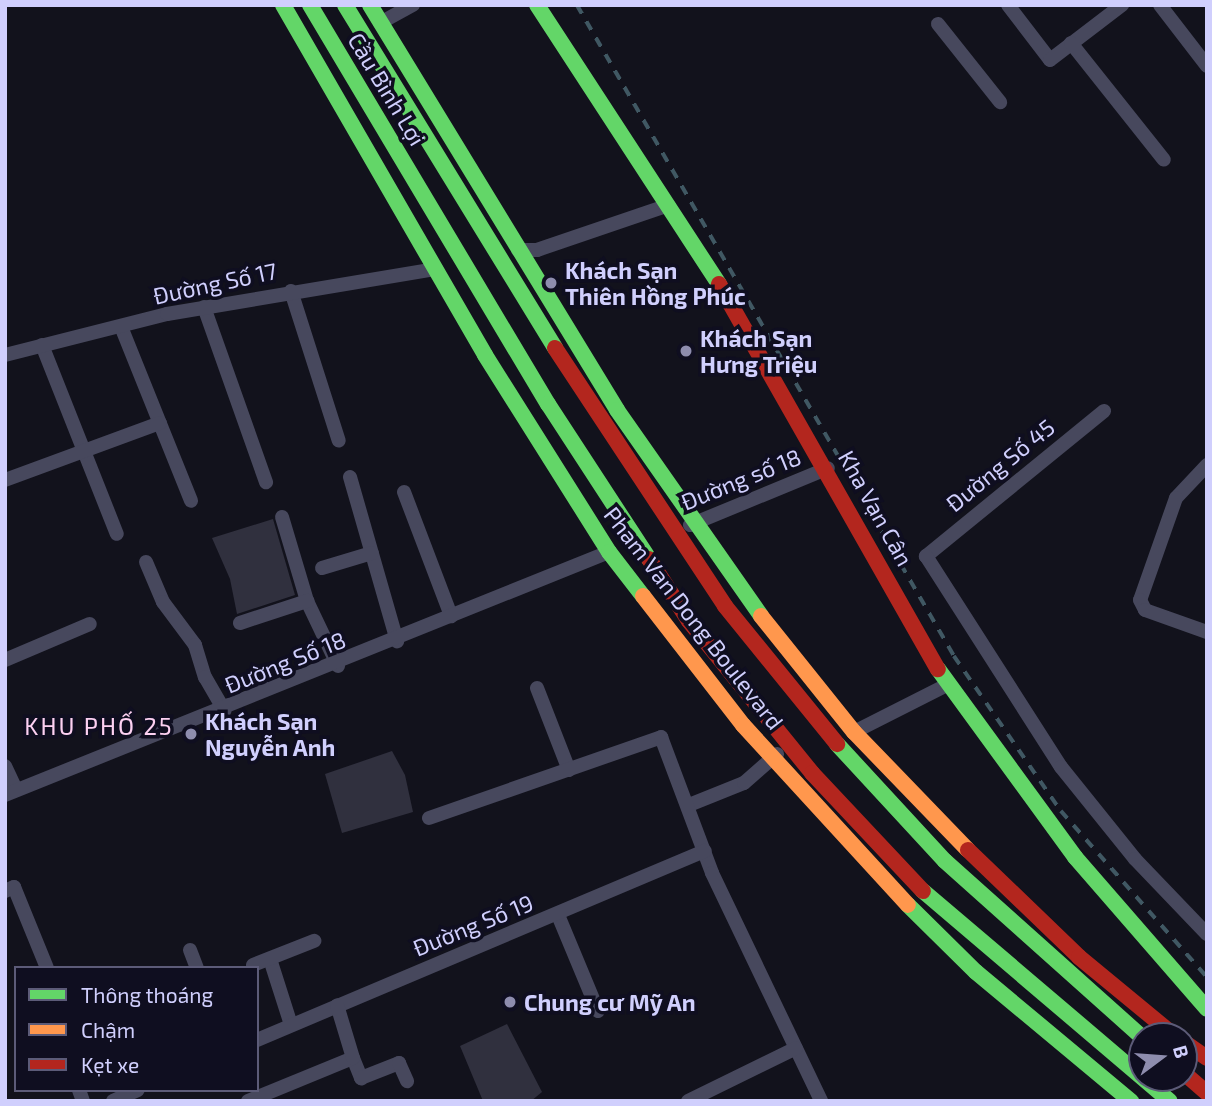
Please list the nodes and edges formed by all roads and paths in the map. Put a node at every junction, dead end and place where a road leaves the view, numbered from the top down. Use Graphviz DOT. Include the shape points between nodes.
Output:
graph roads {
  1 [pos="283,5"];
  2 [pos="310,5"];
  3 [pos="345,5"];
  4 [pos="370,5"];
  5 [pos="413,5"];
  6 [pos="537,5"];
  7 [pos="1008,5"];
  8 [pos="1122,5"];
  9 [pos="1160,5"];
  10 [pos="380,23"];
  11 [pos="938,24"];
  12 [pos="1071,43"];
  13 [pos="1207,66"];
  14 [pos="1000,102"];
  15 [pos="1164,160"];
  16 [pos="452,185"];
  17 [pos="424,195"];
  18 [pos="668,205"];
  19 [pos="518,250"];
  20 [pos="494,255"];
  21 [pos="466,266"];
  22 [pos="436,269"];
  23 [pos="291,291"];
  24 [pos="204,307"];
  25 [pos="122,329"];
  26 [pos="42,345"];
  27 [pos="5,355"];
  28 [pos="1104,411"];
  29 [pos="160,423"];
  30 [pos="339,441"];
  31 [pos="84,448"];
  32 [pos="1207,465"];
  33 [pos="828,468"];
  34 [pos="350,477"];
  35 [pos="5,480"];
  36 [pos="266,482"];
  37 [pos="404,492"];
  38 [pos="191,501"];
  39 [pos="282,517"];
  40 [pos="694,523"];
  41 [pos="673,531"];
  42 [pos="117,534"];
  43 [pos="609,552"];
  44 [pos="372,553"];
  45 [pos="926,556"];
  46 [pos="146,562"];
  47 [pos="322,568"];
  48 [pos="307,601"];
  49 [pos="451,616"];
  50 [pos="240,623"];
  51 [pos="90,624"];
  52 [pos="1207,632"];
  53 [pos="397,640"];
  54 [pos="5,660"];
  55 [pos="338,666"];
  56 [pos="947,685"];
  57 [pos="537,688"];
  58 [pos="225,711"];
  59 [pos="854,732"];
  60 [pos="789,745"];
  61 [pos="773,757"];
  62 [pos="5,766"];
  63 [pos="569,770"];
  64 [pos="11,793"];
  65 [pos="689,805"];
  66 [pos="429,818"];
  67 [pos="705,851"];
  68 [pos="5,891"];
  69 [pos="558,915"];
  70 [pos="1207,934"];
  71 [pos="314,941"];
  72 [pos="190,950"];
  73 [pos="270,959"];
  74 [pos="253,965"];
  75 [pos="46,966"];
  76 [pos="196,966"];
  77 [pos="337,1006"];
  78 [pos="1207,1009"];
  79 [pos="598,1011"];
  80 [pos="1058,1012"];
  81 [pos="1159,1022"];
  82 [pos="291,1025"];
  83 [pos="1128,1025"];
  84 [pos="1045,1030"];
  85 [pos="259,1039"];
  86 [pos="796,1048"];
  87 [pos="354,1058"];
  88 [pos="407,1081"];
  89 [pos="133,1092"];
  90 [pos="281,1095"];
  91 [pos="719,1095"];
  92 [pos="113,1101"];
  93 [pos="248,1101"];
  94 [pos="688,1101"];
  95 [pos="821,1101"];
  96 [pos="1131,1101"];
  97 [pos="1170,1101"];
  1 -- 22 [label="main road, Pham Van Dong Boulevard"];
  2 -- 17 [label="main road, Cầu Bình Lợi"];
  3 -- 16 [label="main road, Cầu Bình Lợi"];
  4 -- 10 [label="main road"];
  5 -- 10 [label="street"];
  6 -- 18 [label="main road, Kha Vạn Cân"];
  7 -- 12 [label="street" via="1050,60"];
  8 -- 12 [label="street"];
  9 -- 13 [label="street"];
  10 -- 19 [label="main road"];
  11 -- 14 [label="street"];
  12 -- 15 [label="street"];
  16 -- 20 [label="main road, Pham Van Dong Boulevard"];
  17 -- 21 [label="main road, Pham Van Dong Boulevard"];
  18 -- 19 [label="street" via="537,250"];
  18 -- 33 [label="main road, Kha Vạn Cân"];
  19 -- 20 [label="main road"];
  19 -- 40 [label="main road"];
  20 -- 41 [label="main road, Pham Van Dong Boulevard"];
  21 -- 22 [label="main road"];
  21 -- 60 [label="main road, Pham Van Dong Boulevard" via="640,550 689,621"];
  22 -- 23 [label="street, Đường Số 17"];
  22 -- 43 [label="main road, Pham Van Dong Boulevard"];
  23 -- 24 [label="street, Đường Số 17"];
  23 -- 30 [label="street"];
  24 -- 25 [label="street, Đường Số 17"];
  24 -- 36 [label="street"];
  25 -- 26 [label="street, Đường Số 17"];
  25 -- 29 [label="street"];
  26 -- 27 [label="street, Đường Số 17"];
  26 -- 31 [label="street"];
  28 -- 45 [label="street, Đường Số 45"];
  29 -- 31 [label="street"];
  29 -- 38 [label="street"];
  31 -- 35 [label="street"];
  31 -- 42 [label="street"];
  32 -- 52 [label="street" via="1176,498 1140,600 1145,610"];
  33 -- 40 [label="street, Đường số 18"];
  33 -- 56 [label="main road, Kha Vạn Cân"];
  34 -- 44 [label="street"];
  37 -- 49 [label="street"];
  39 -- 48 [label="street"];
  40 -- 41 [label="street, Đường số 18"];
  40 -- 59 [label="main road"];
  41 -- 83 [label="main road, Pham Van Dong Boulevard" via="724,606 852,762 979,895"];
  43 -- 49 [label="street, Đường Số 18"];
  43 -- 61 [label="main road, Pham Van Dong Boulevard"];
  44 -- 47 [label="street"];
  44 -- 53 [label="street"];
  45 -- 70 [label="street, Kha Vạn Cân" via="1061,768 1135,859"];
  46 -- 58 [label="street" via="163,602 195,645 205,677"];
  48 -- 50 [label="street"];
  48 -- 55 [label="street"];
  49 -- 53 [label="street, Đường Số 18"];
  51 -- 54 [label="street"];
  53 -- 55 [label="street, Đường Số 18"];
  55 -- 58 [label="street, Đường Số 18"];
  56 -- 59 [label="street"];
  56 -- 78 [label="main road, Kha Vạn Cân" via="1074,858"];
  57 -- 63 [label="street"];
  58 -- 64 [label="street, Đường Số 18"];
  59 -- 81 [label="main road" via="1035,917"];
  60 -- 61 [label="street"];
  60 -- 80 [label="main road, Pham Van Dong Boulevard" via="919,887"];
  61 -- 65 [label="street" via="744,783"];
  61 -- 84 [label="main road, Pham Van Dong Boulevard" via="876,873 976,972"];
  62 -- 64 [label="street"];
  63 -- 65 [label="street" via="662,737"];
  63 -- 66 [label="street"];
  65 -- 67 [label="street"];
  67 -- 69 [label="street, Đường Số 19"];
  67 -- 86 [label="street"];
  68 -- 75 [label="street" via="14,887"];
  69 -- 77 [label="street, Đường Số 19"];
  69 -- 79 [label="street"];
  71 -- 73 [label="street"];
  72 -- 76 [label="street"];
  73 -- 74 [label="street"];
  73 -- 82 [label="street"];
  77 -- 82 [label="street, Đường Số 19"];
  77 -- 87 [label="street"];
  80 -- 84 [label="main road"];
  80 -- 97 [label="main road, Pham Van Dong Boulevard"];
  82 -- 85 [label="street, Đường Số 19"];
  84 -- 96 [label="main road, Pham Van Dong Boulevard"];
  86 -- 91 [label="street"];
  86 -- 95 [label="street"];
  87 -- 88 [label="street" via="361,1078 399,1063"];
  87 -- 90 [label="street"];
  89 -- 92 [label="street"];
  90 -- 93 [label="street"];
  91 -- 94 [label="street"];
}
